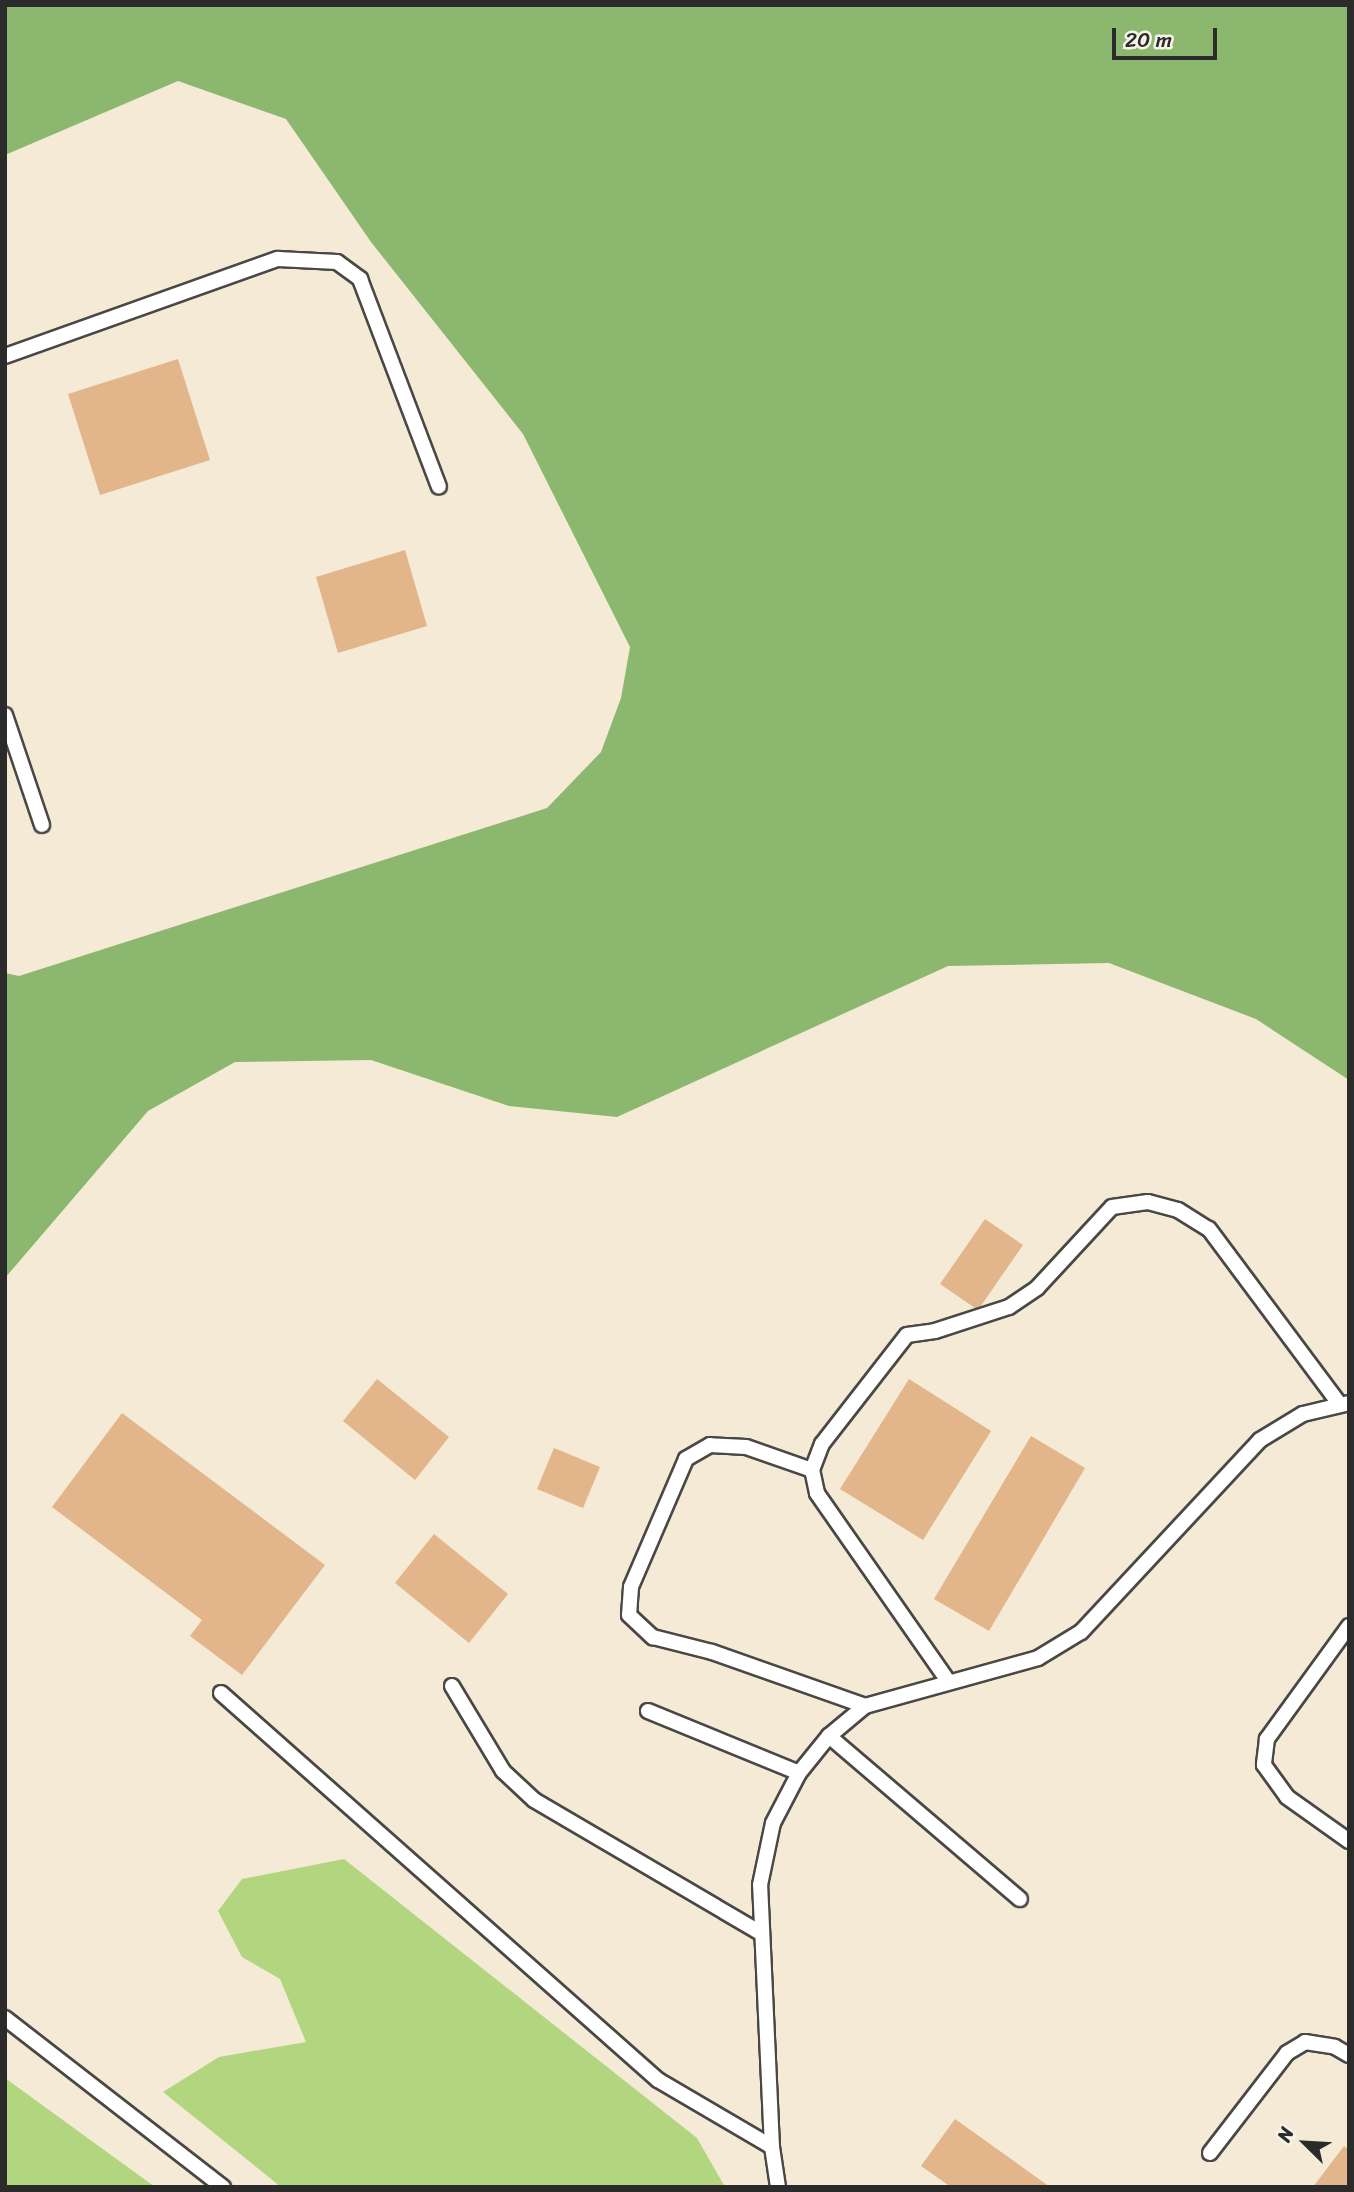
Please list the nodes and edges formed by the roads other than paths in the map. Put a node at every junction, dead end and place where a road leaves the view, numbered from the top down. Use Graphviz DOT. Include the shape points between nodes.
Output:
graph roads {
  1 [pos="5,356"];
  2 [pos="439,487"];
  3 [pos="5,715"];
  4 [pos="42,825"];
  5 [pos="1345,1404"];
  6 [pos="812,1470"];
  7 [pos="1349,1626"];
  8 [pos="948,1681"];
  9 [pos="452,1686"];
  10 [pos="221,1693"];
  11 [pos="865,1706"];
  12 [pos="648,1711"];
  13 [pos="829,1736"];
  14 [pos="799,1773"];
  15 [pos="1349,1841"];
  16 [pos="1020,1899"];
  17 [pos="761,1933"];
  18 [pos="5,2018"];
  19 [pos="1349,2055"];
  20 [pos="772,2147"];
  21 [pos="1210,2152"];
  22 [pos="223,2187"];
  23 [pos="778,2187"];
  1 -- 2 [label="lane" via="278,259 337,261 360,279"];
  3 -- 4 [label="lane"];
  5 -- 6 [label="lane" via="1209,1229 1178,1210 1147,1202 1112,1208 1037,1289 1009,1307 935,1331 907,1335 822,1444"];
  5 -- 8 [label="lane" via="1303,1414 1260,1440 1081,1632 1038,1658"];
  6 -- 8 [label="lane" via="817,1493"];
  6 -- 11 [label="lane" via="746,1447 710,1445 686,1459 631,1587 629,1615 653,1637 712,1652"];
  7 -- 15 [label="lane" via="1267,1739 1265,1765 1287,1797"];
  8 -- 11 [label="lane"];
  9 -- 17 [label="lane" via="503,1770 534,1800"];
  10 -- 20 [label="lane" via="658,2080"];
  11 -- 13 [label="lane"];
  12 -- 14 [label="lane"];
  13 -- 14 [label="lane"];
  13 -- 16 [label="lane"];
  14 -- 17 [label="lane" via="773,1823 760,1885"];
  17 -- 20 [label="lane"];
  18 -- 22 [label="lane"];
  19 -- 21 [label="lane" via="1335,2047 1305,2042 1287,2053"];
  20 -- 23 [label="lane"];
}
